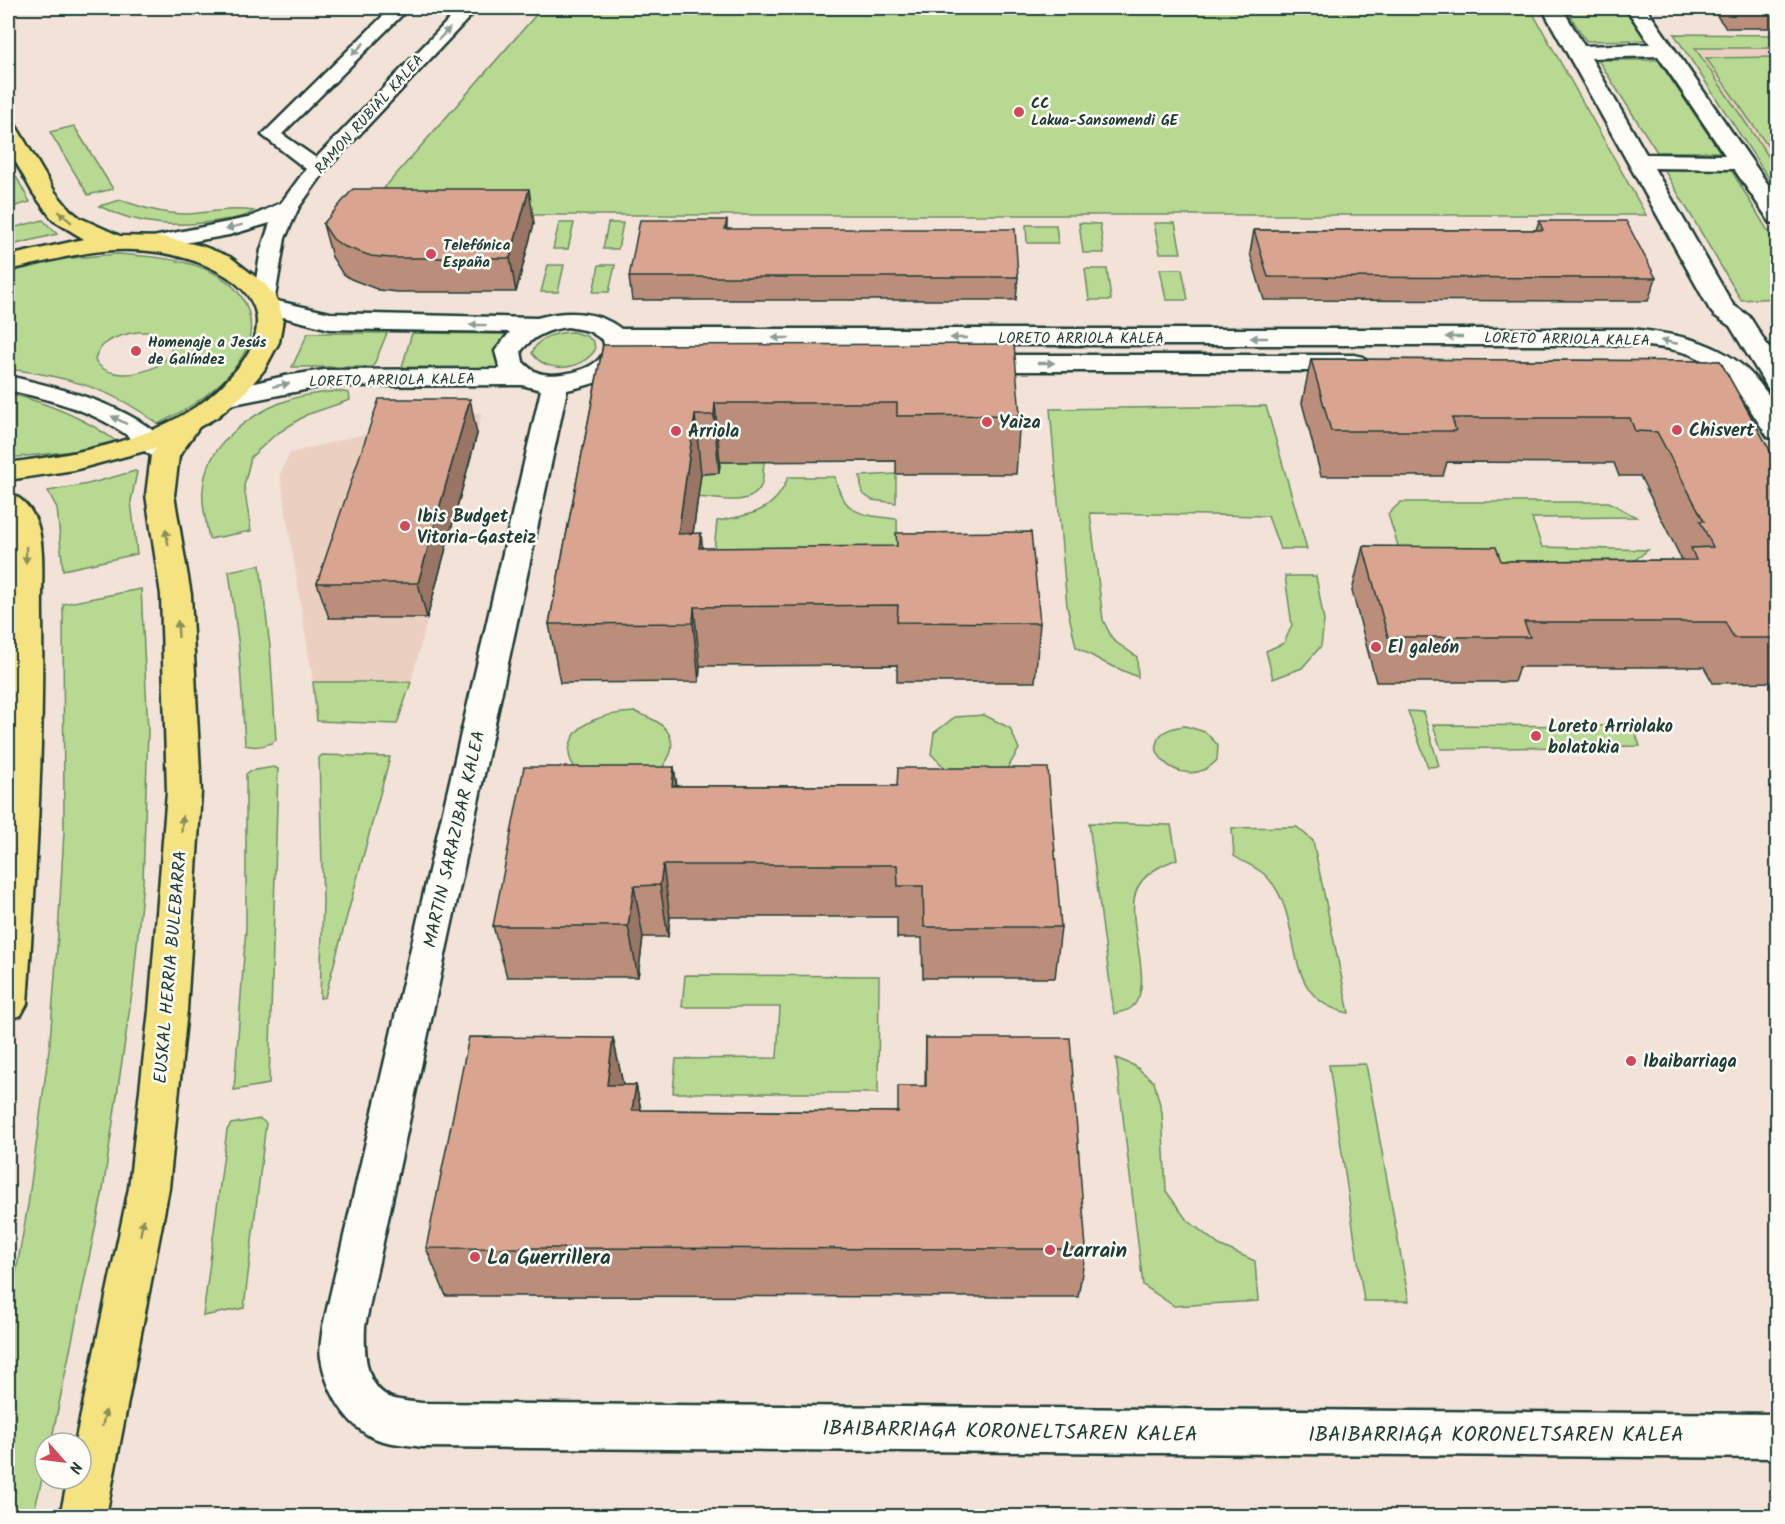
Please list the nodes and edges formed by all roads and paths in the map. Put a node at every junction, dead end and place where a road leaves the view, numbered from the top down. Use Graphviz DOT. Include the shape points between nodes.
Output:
graph roads {
  1 [pos="400,8"];
  2 [pos="469,8"];
  3 [pos="1552,8"];
  4 [pos="1636,8"];
  5 [pos="1664,50"];
  6 [pos="1579,52"];
  7 [pos="8,130"];
  8 [pos="1639,161"];
  9 [pos="1740,162"];
  10 [pos="317,168"];
  11 [pos="289,207"];
  12 [pos="1778,217"];
  13 [pos="117,243"];
  14 [pos="150,243"];
  15 [pos="8,263"];
  16 [pos="266,302"];
  17 [pos="536,325"];
  18 [pos="619,354"];
  19 [pos="947,363"];
  20 [pos="1384,363"];
  21 [pos="1643,363"];
  22 [pos="525,377"];
  23 [pos="1738,377"];
  24 [pos="556,382"];
  25 [pos="8,383"];
  26 [pos="1777,383"];
  27 [pos="224,398"];
  28 [pos="1778,430"];
  29 [pos="158,448"];
  30 [pos="8,471"];
  31 [pos="8,502"];
  32 [pos="8,1004"];
  33 [pos="350,1295"];
  34 [pos="1778,1436"];
  35 [pos="83,1516"];
  1 -- 10 [label="lane, one-way" via="272,135"];
  10 -- 2 [label="lane, RAMON RUBIAL KALEA, one-way"];
  3 -- 6 [label="street"];
  4 -- 5 [label="street"];
  5 -- 6 [label="street"];
  5 -- 9 [label="street"];
  6 -- 8 [label="street"];
  13 -- 7 [label="main road, one-way" via="70,223 58,211"];
  8 -- 9 [label="street"];
  8 -- 26 [label="street" via="1723,310 1740,321"];
  9 -- 12 [label="street"];
  10 -- 11 [label="lane, RAMON RUBIAL KALEA" via="308,186"];
  11 -- 14 [label="lane, one-way" via="230,229"];
  11 -- 16 [label="lane, RAMON RUBIAL KALEA" via="271,246"];
  13 -- 14 [label="main road"];
  13 -- 15 [label="main road" via="49,252"];
  14 -- 16 [label="main road" via="218,261 239,273"];
  17 -- 16 [label="street, one-way" via="330,321"];
  16 -- 27 [label="main road" via="270,328 263,351 248,375"];
  17 -- 18 [label="street" via="583,320 602,327"];
  17 -- 22 [label="street" via="517,336 507,351 510,365"];
  23 -- 18 [label="street, LORETO ARRIOLA KALEA, one-way" via="1704,351 1632,337"];
  18 -- 24 [label="street, LORETO ARRIOLA KALEA" via="588,376"];
  19 -- 20 [label="street, LORETO ARRIOLA KALEA, one-way"];
  21 -- 23 [label="street, LORETO ARRIOLA KALEA" via="1698,367"];
  22 -- 24 [label="street, LORETO ARRIOLA KALEA"];
  27 -- 22 [label="street, LORETO ARRIOLA KALEA, one-way" via="324,378"];
  23 -- 28 [label="street" via="1759,398"];
  24 -- 33 [label="street, MARTIN SARAZIBAR KALEA"];
  29 -- 25 [label="lane, one-way" via="128,424 78,401"];
  27 -- 29 [label="main road"];
  29 -- 30 [label="main road"];
  35 -- 29 [label="main road, EUSKAL HERRIA BULEBARRA, one-way" via="149,1188 177,898 184,792 181,678 176,595 160,495"];
  31 -- 32 [label="main road, one-way" via="22,521 26,543 27,672 22,817"];
  33 -- 34 [label="street, IBAIBARRIAGA KORONELTSAREN KALEA" via="342,1358 351,1385 364,1404 384,1419 422,1425"];
}
